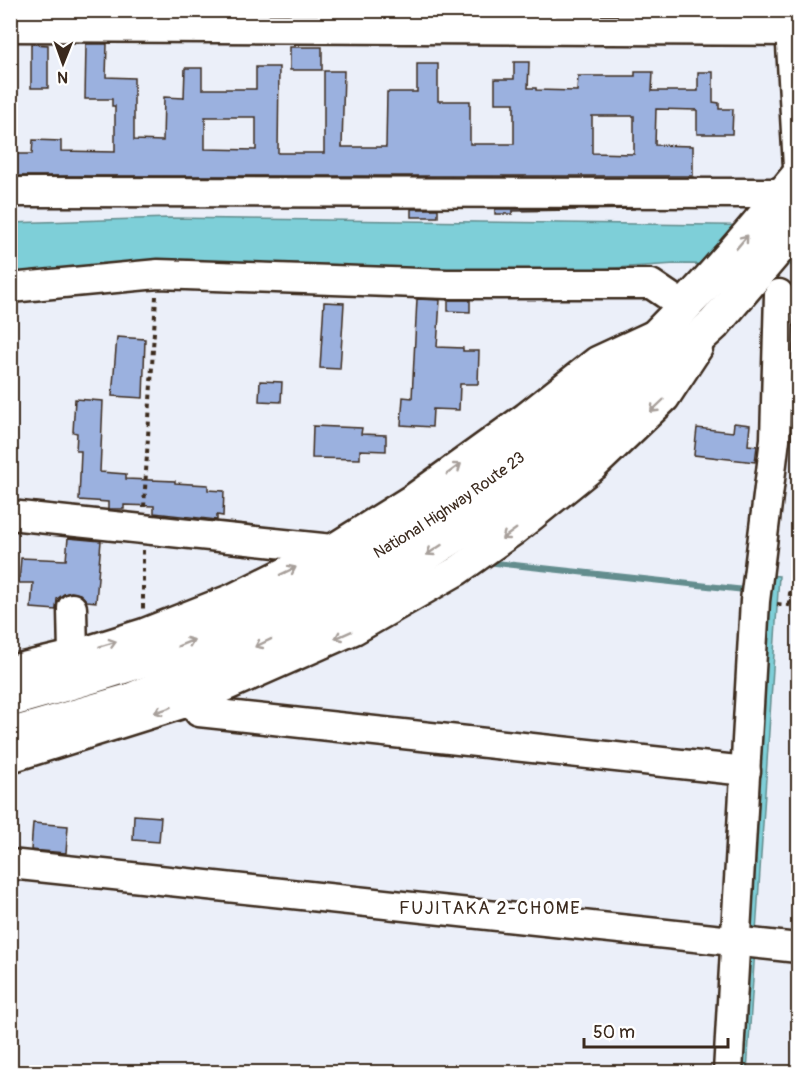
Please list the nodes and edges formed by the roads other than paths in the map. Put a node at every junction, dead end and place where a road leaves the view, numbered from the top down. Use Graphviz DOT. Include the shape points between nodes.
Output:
graph roads {
  1 [pos="792,24"];
  2 [pos="10,27"];
  3 [pos="794,179"];
  4 [pos="10,192"];
  5 [pos="798,225"];
  6 [pos="10,288"];
  7 [pos="789,294"];
  8 [pos="739,296"];
  9 [pos="684,308"];
  10 [pos="714,324"];
  11 [pos="574,433"];
  12 [pos="10,515"];
  13 [pos="332,549"];
  14 [pos="72,608"];
  15 [pos="73,655"];
  16 [pos="10,670"];
  17 [pos="10,700"];
  18 [pos="195,700"];
  19 [pos="10,735"];
  20 [pos="10,758"];
  21 [pos="747,771"];
  22 [pos="10,864"];
  23 [pos="746,943"];
  24 [pos="798,948"];
  25 [pos="728,1072"];
  1 -- 2 [label="street"];
  1 -- 3 [label="street"];
  3 -- 4 [label="street"];
  9 -- 3 [label="highway, National Highway Route 23, one-way"];
  5 -- 8 [label="highway, National Highway Route 23"];
  6 -- 9 [label="street" via="158,274 447,284 651,284"];
  7 -- 8 [label="street"];
  7 -- 21 [label="street" via="755,602"];
  8 -- 10 [label="highway, National Highway Route 23"];
  9 -- 11 [label="highway, National Highway Route 23"];
  13 -- 9 [label="street, one-way" via="425,490 597,361"];
  10 -- 11 [label="highway, National Highway Route 23"];
  10 -- 18 [label="street, one-way" via="665,398 594,466 515,530 457,571 354,630"];
  17 -- 11 [label="highway, National Highway Route 23, one-way" via="123,667 310,588"];
  11 -- 19 [label="highway, National Highway Route 23, one-way" via="492,512 405,568 326,612 131,700"];
  12 -- 13 [label="street"];
  15 -- 13 [label="street, one-way" via="144,633 232,598"];
  14 -- 15 [label="street"];
  15 -- 16 [label="street"];
  18 -- 20 [label="street, one-way"];
  18 -- 21 [label="street" via="199,712"];
  21 -- 23 [label="street"];
  22 -- 23 [label="street"];
  23 -- 24 [label="street"];
  23 -- 25 [label="street"];
}
